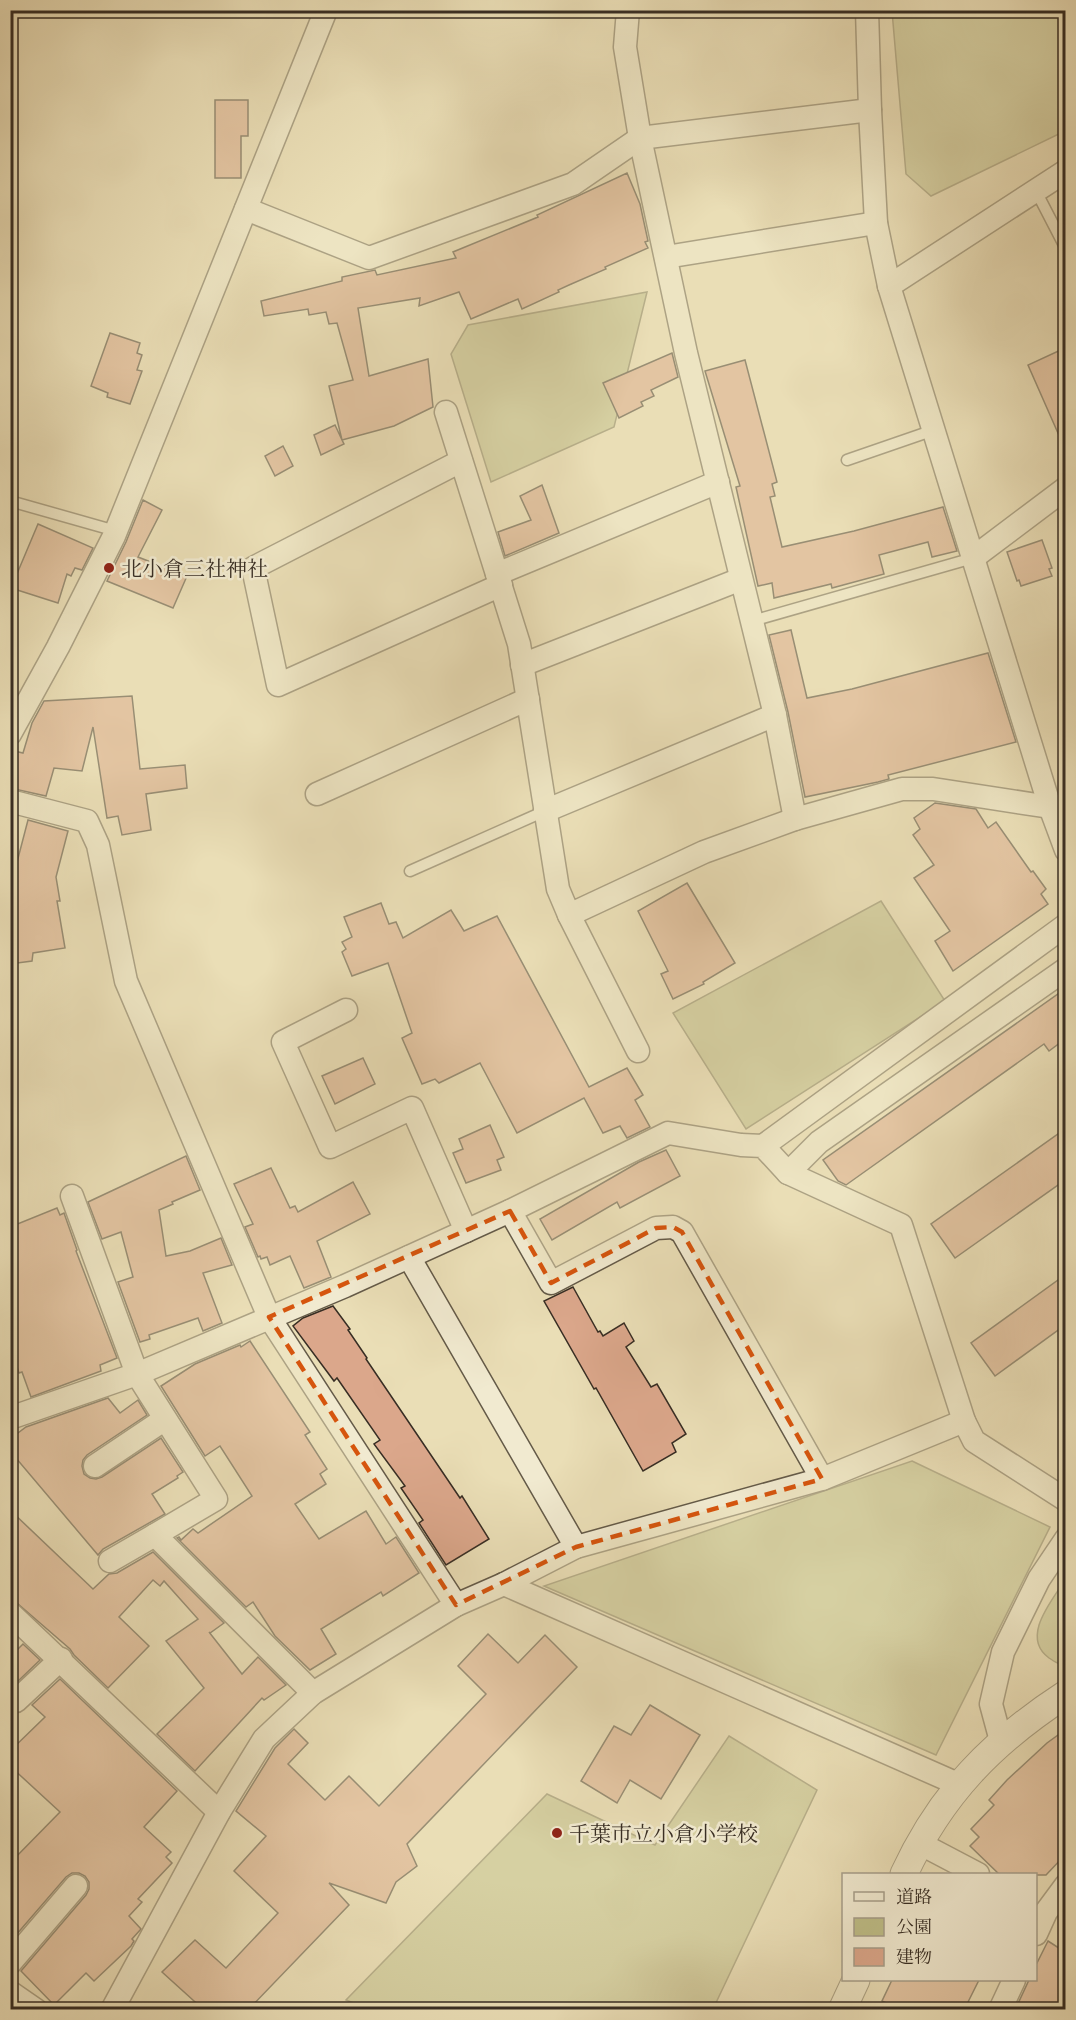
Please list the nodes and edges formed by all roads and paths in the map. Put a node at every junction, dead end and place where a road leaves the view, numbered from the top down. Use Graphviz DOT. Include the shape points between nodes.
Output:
graph roads {
  1 [pos="326,10"];
  2 [pos="628,10"];
  3 [pos="867,10"];
  4 [pos="870,110"];
  5 [pos="640,138"];
  6 [pos="1065,171"];
  7 [pos="1036,191"];
  8 [pos="246,209"];
  9 [pos="876,223"];
  10 [pos="1065,249"];
  11 [pos="666,257"];
  12 [pos="889,286"];
  13 [pos="446,412"];
  14 [pos="934,430"];
  15 [pos="847,460"];
  16 [pos="461,461"];
  17 [pos="718,482"];
  18 [pos="1065,488"];
  19 [pos="10,501"];
  20 [pos="116,531"];
  21 [pos="973,558"];
  22 [pos="741,579"];
  23 [pos="499,580"];
  24 [pos="752,621"];
  25 [pos="522,665"];
  26 [pos="528,699"];
  27 [pos="775,715"];
  28 [pos="10,734"];
  29 [pos="316,794"];
  30 [pos="10,801"];
  31 [pos="1050,807"];
  32 [pos="546,811"];
  33 [pos="795,819"];
  34 [pos="1065,850"];
  35 [pos="410,871"];
  36 [pos="569,915"];
  37 [pos="1065,925"];
  38 [pos="1065,969"];
  39 [pos="346,1010"];
  40 [pos="638,1051"];
  41 [pos="763,1146"];
  42 [pos="788,1173"];
  43 [pos="72,1196"];
  44 [pos="510,1211"];
  45 [pos="466,1231"];
  46 [pos="409,1257"];
  47 [pos="269,1317"];
  48 [pos="137,1374"];
  49 [pos="13,1410"];
  50 [pos="165,1419"];
  51 [pos="964,1421"];
  52 [pos="95,1466"];
  53 [pos="822,1479"];
  54 [pos="1065,1500"];
  55 [pos="155,1535"];
  56 [pos="1065,1539"];
  57 [pos="576,1547"];
  58 [pos="110,1561"];
  59 [pos="504,1584"];
  60 [pos="456,1605"];
  61 [pos="10,1613"];
  62 [pos="61,1659"];
  63 [pos="313,1693"];
  64 [pos="1065,1694"];
  65 [pos="10,1696"];
  66 [pos="1001,1742"];
  67 [pos="960,1785"];
  68 [pos="219,1812"];
  69 [pos="919,1843"];
  70 [pos="905,1873"];
  71 [pos="974,1873"];
  72 [pos="1065,1885"];
  73 [pos="76,1886"];
  74 [pos="1041,1909"];
  75 [pos="1037,1926"];
  76 [pos="10,1963"];
  77 [pos="856,1981"];
  78 [pos="1014,1981"];
  79 [pos="10,1992"];
  80 [pos="36,2010"];
  81 [pos="112,2010"];
  82 [pos="842,2010"];
  83 [pos="1000,2010"];
  1 -- 8 [label="street"];
  2 -- 5 [label="street" via="625,47"];
  3 -- 4 [label="street"];
  4 -- 5 [label="street"];
  4 -- 9 [label="street"];
  5 -- 8 [label="street" via="573,184 369,258"];
  5 -- 11 [label="street"];
  6 -- 7 [label="street"];
  7 -- 10 [label="lane"];
  7 -- 12 [label="street"];
  8 -- 20 [label="street"];
  9 -- 11 [label="street"];
  9 -- 12 [label="street"];
  11 -- 17 [label="street"];
  12 -- 14 [label="street"];
  13 -- 16 [label="street"];
  14 -- 15 [label="lane"];
  14 -- 21 [label="street"];
  16 -- 23 [label="street"];
  16 -- 23 [label="street" via="253,568 278,685"];
  17 -- 22 [label="street"];
  17 -- 23 [label="street"];
  18 -- 21 [label="street"];
  19 -- 20 [label="lane"];
  20 -- 28 [label="street" via="86,595"];
  21 -- 24 [label="lane"];
  21 -- 31 [label="street"];
  22 -- 24 [label="street"];
  22 -- 25 [label="street"];
  23 -- 25 [label="street"];
  24 -- 27 [label="street"];
  25 -- 26 [label="street"];
  26 -- 29 [label="street"];
  26 -- 32 [label="street"];
  27 -- 32 [label="street"];
  27 -- 33 [label="street"];
  30 -- 47 [label="street" via="87,820 98,845 126,981"];
  31 -- 33 [label="street" via="933,789 902,789"];
  31 -- 34 [label="street"];
  32 -- 35 [label="lane"];
  32 -- 36 [label="street" via="558,889"];
  33 -- 36 [label="street" via="704,852"];
  36 -- 40 [label="street"];
  37 -- 41 [label="street"];
  38 -- 42 [label="street" via="819,1142"];
  39 -- 45 [label="street" via="283,1042 330,1148 412,1108"];
  41 -- 42 [label="street"];
  41 -- 44 [label="street" via="668,1133"];
  42 -- 51 [label="street" via="901,1226"];
  43 -- 48 [label="street"];
  44 -- 45 [label="street"];
  44 -- 53 [label="street" via="551,1283 656,1228 673,1227 682,1232"];
  45 -- 46 [label="street"];
  46 -- 47 [label="street"];
  46 -- 57 [label="street"];
  47 -- 48 [label="street"];
  47 -- 60 [label="street"];
  48 -- 49 [label="street"];
  48 -- 50 [label="street"];
  50 -- 52 [label="street"];
  50 -- 55 [label="street" via="216,1499"];
  51 -- 53 [label="street"];
  51 -- 54 [label="street" via="974,1441"];
  53 -- 57 [label="street"];
  55 -- 58 [label="street"];
  55 -- 63 [label="street"];
  56 -- 66 [label="street" via="1039,1579 1003,1652 991,1704"];
  57 -- 59 [label="street"];
  59 -- 60 [label="street"];
  59 -- 67 [label="street"];
  60 -- 63 [label="street"];
  61 -- 62 [label="street"];
  62 -- 65 [label="street" via="16,1701"];
  62 -- 68 [label="street"];
  63 -- 68 [label="street" via="264,1739"];
  64 -- 66 [label="street"];
  66 -- 67 [label="street"];
  67 -- 69 [label="street"];
  68 -- 81 [label="street"];
  69 -- 70 [label="street"];
  69 -- 71 [label="street"];
  72 -- 74 [label="street"];
  73 -- 76 [label="street"];
  74 -- 75 [label="street"];
  77 -- 82 [label="street"];
  78 -- 83 [label="street"];
  79 -- 80 [label="street"];
}
